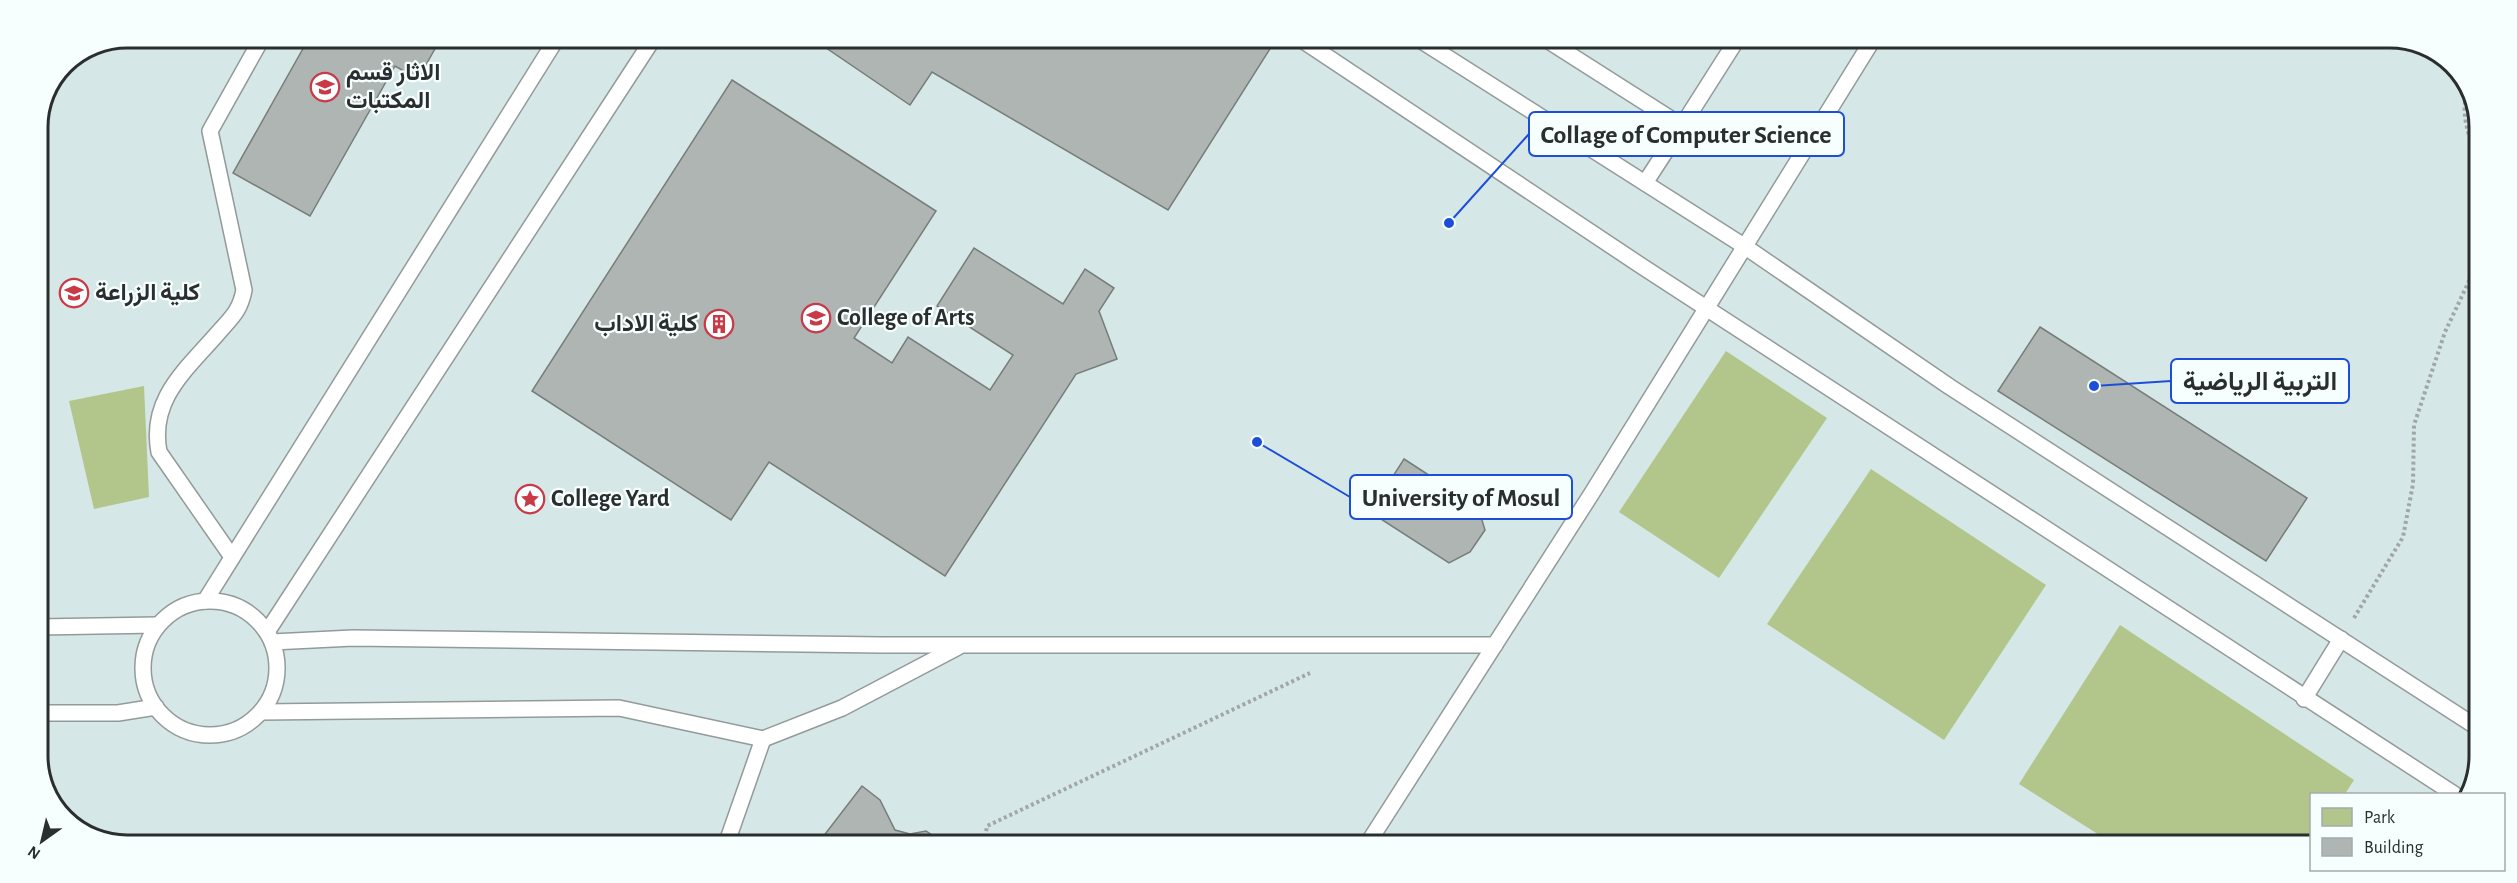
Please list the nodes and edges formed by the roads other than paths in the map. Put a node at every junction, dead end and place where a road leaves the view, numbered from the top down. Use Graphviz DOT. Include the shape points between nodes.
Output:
graph roads {
  1 [pos="256,48"];
  2 [pos="550,48"];
  3 [pos="647,48"];
  4 [pos="1314,48"];
  5 [pos="1433,48"];
  6 [pos="1560,48"];
  7 [pos="1732,48"];
  8 [pos="1868,48"];
  9 [pos="1682,126"];
  10 [pos="1645,183"];
  11 [pos="1744,246"];
  12 [pos="1705,308"];
  13 [pos="232,557"];
  14 [pos="205,601"];
  15 [pos="158,625"];
  16 [pos="48,627"];
  17 [pos="270,637"];
  18 [pos="2341,639"];
  19 [pos="962,645"];
  20 [pos="1495,645"];
  21 [pos="2304,699"];
  22 [pos="156,707"];
  23 [pos="48,712"];
  24 [pos="261,712"];
  25 [pos="2469,722"];
  26 [pos="763,739"];
  27 [pos="2451,793"];
  28 [pos="729,835"];
  29 [pos="1373,835"];
  1 -- 13 [label="lane" via="210,131 244,290 241,308 178,378 160,407 155,433 159,452"];
  2 -- 13 [label="lane"];
  3 -- 17 [label="lane"];
  4 -- 12 [label="lane"];
  5 -- 10 [label="lane"];
  6 -- 9 [label="lane"];
  7 -- 9 [label="lane"];
  8 -- 11 [label="lane"];
  9 -- 10 [label="lane"];
  10 -- 11 [label="lane"];
  11 -- 12 [label="lane"];
  11 -- 18 [label="lane" via="1950,387"];
  12 -- 20 [label="lane"];
  12 -- 21 [label="lane"];
  13 -- 14 [label="lane"];
  14 -- 15 [label="lane" via="187,604"];
  14 -- 17 [label="lane" via="240,608 255,618"];
  15 -- 16 [label="lane"];
  15 -- 22 [label="lane" via="143,666 144,680"];
  17 -- 19 [label="lane"];
  17 -- 24 [label="lane" via="276,657 275,686"];
  18 -- 21 [label="lane"];
  18 -- 25 [label="lane"];
  19 -- 20 [label="lane"];
  19 -- 26 [label="lane" via="843,708"];
  20 -- 29 [label="lane"];
  21 -- 27 [label="lane"];
  22 -- 23 [label="lane" via="118,713"];
  22 -- 24 [label="lane" via="170,722 207,735 227,733 246,725"];
  24 -- 26 [label="lane" via="619,708"];
  26 -- 28 [label="lane"];
}
